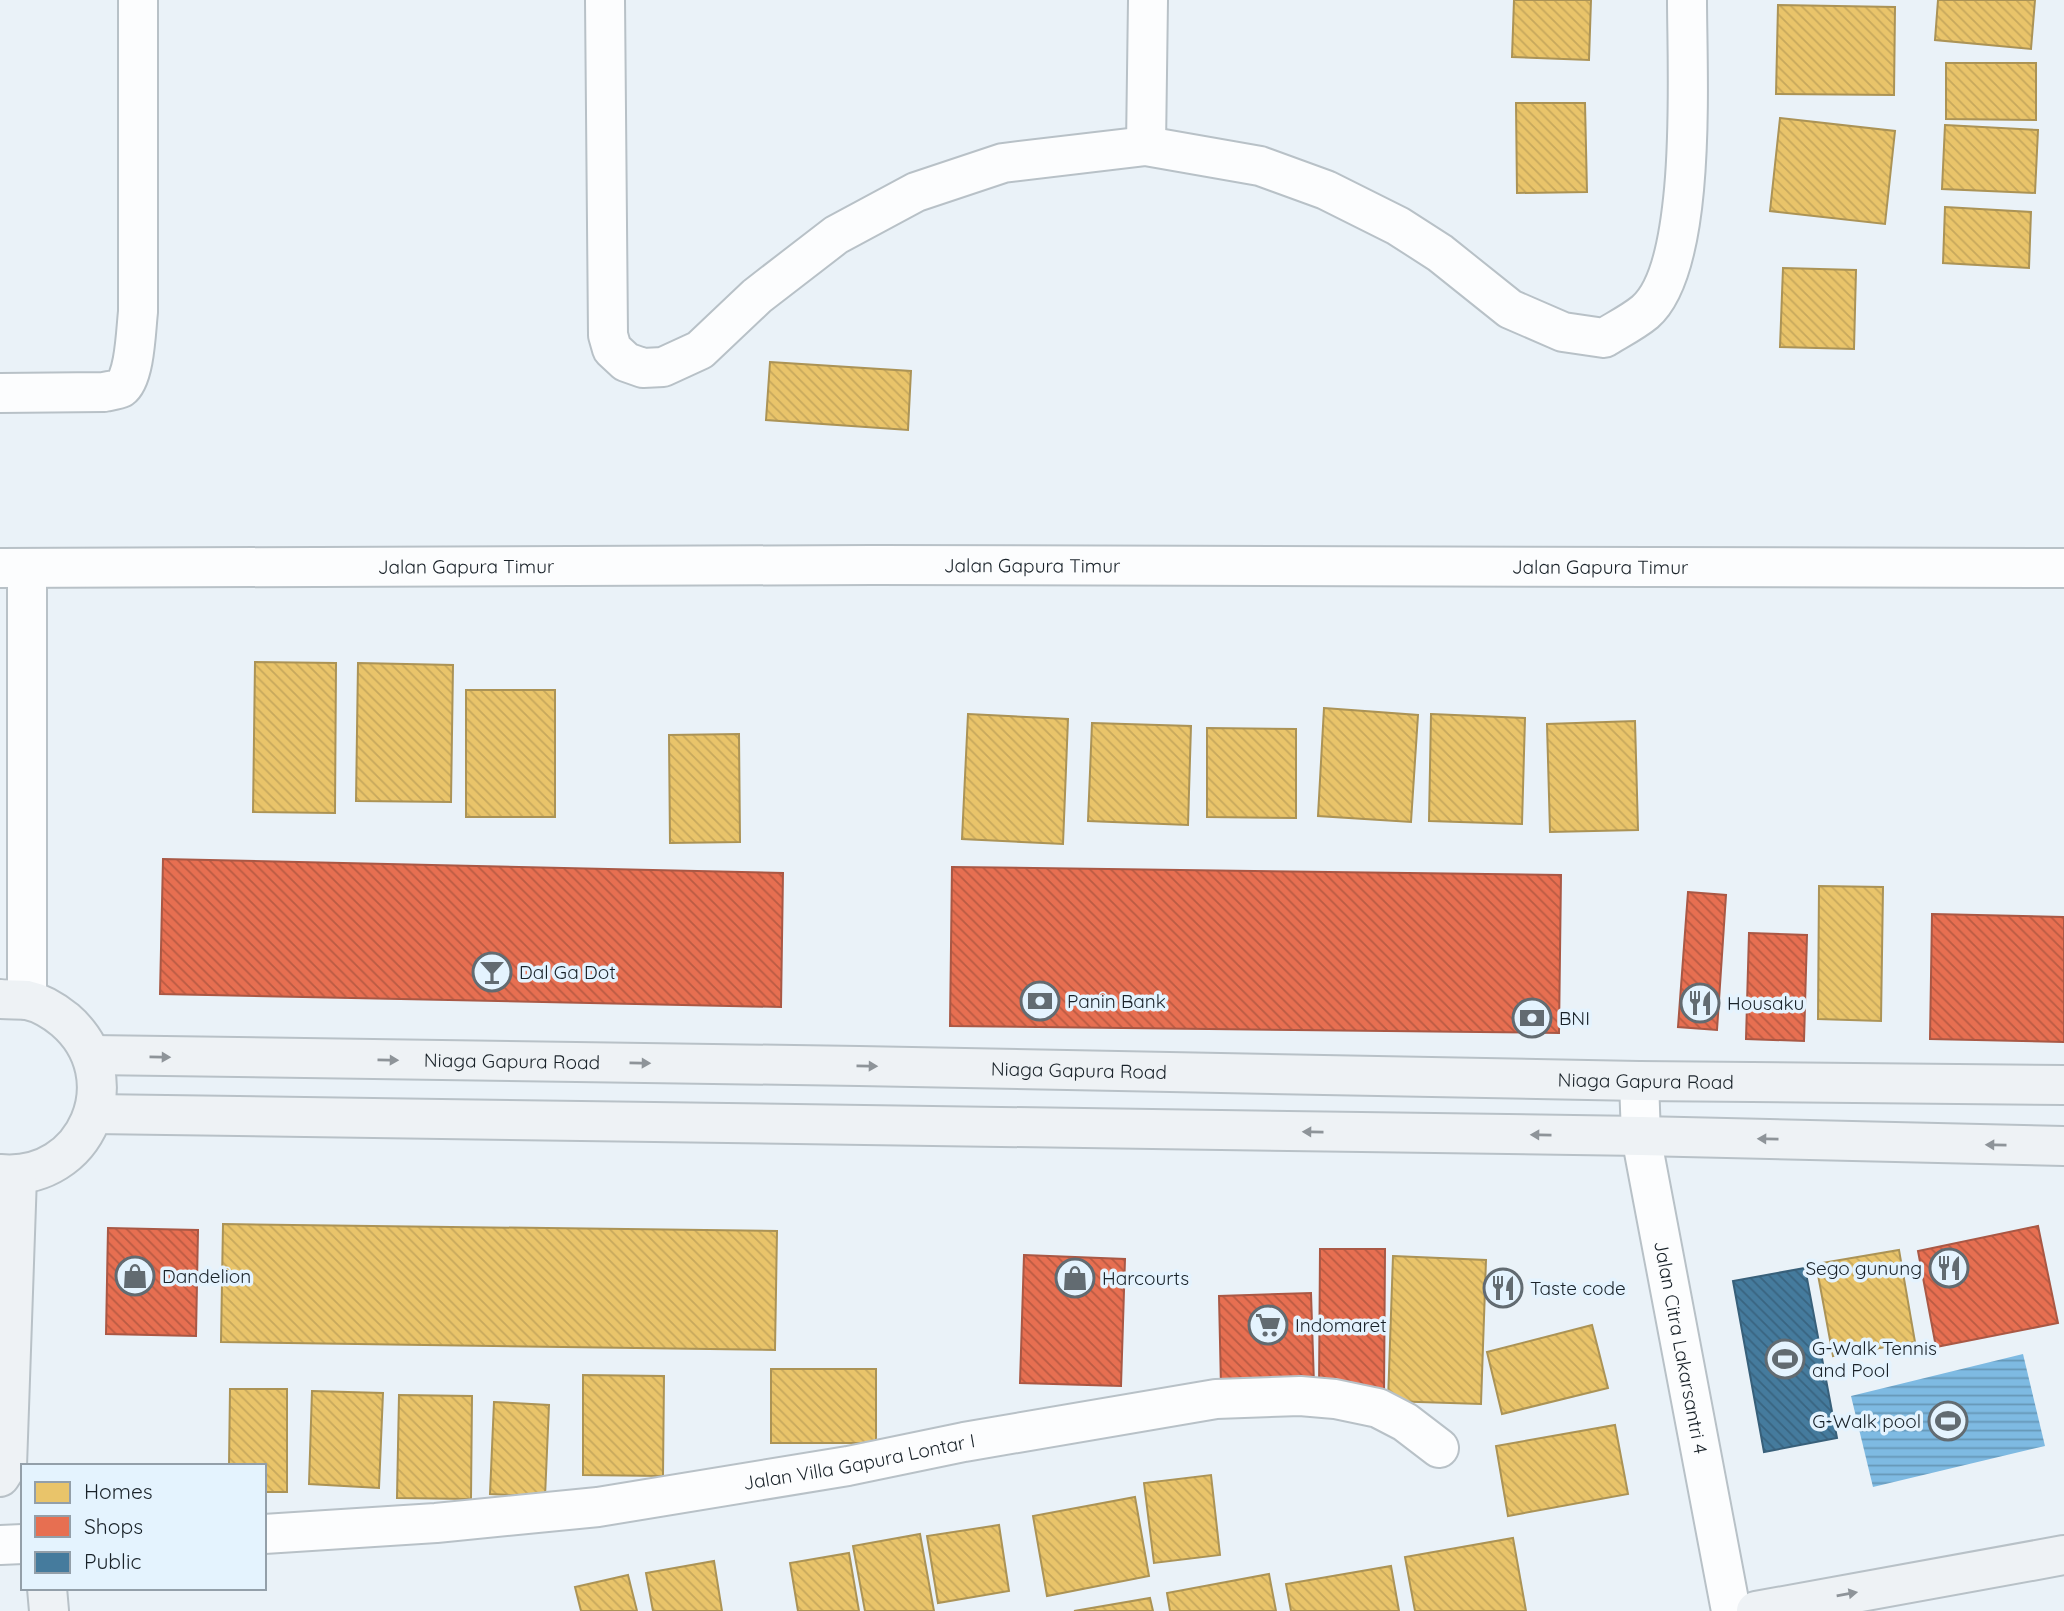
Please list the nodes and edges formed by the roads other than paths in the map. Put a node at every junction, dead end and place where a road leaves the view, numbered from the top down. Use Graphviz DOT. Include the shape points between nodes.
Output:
graph roads {
  1 [pos="138,0"];
  2 [pos="604,0"];
  3 [pos="1149,0"];
  4 [pos="1687,0"];
  5 [pos="1146,146"];
  6 [pos="0,394"];
  7 [pos="13,568"];
  8 [pos="2064,568"];
  9 [pos="14,1000"];
  10 [pos="92,1055"];
  11 [pos="1639,1081"];
  12 [pos="2064,1085"];
  13 [pos="94,1114"];
  14 [pos="1641,1136"];
  15 [pos="2064,1146"];
  16 [pos="9,1175"];
  17 [pos="1439,1448"];
  18 [pos="10,1477"];
  19 [pos="266,1534"];
  20 [pos="21,1544"];
  21 [pos="0,1545"];
  22 [pos="2064,1555"];
  23 [pos="47,1590"];
  24 [pos="49,1611"];
  25 [pos="1731,1611"];
  26 [pos="1756,1611"];
  1 -- 6 [label="street" via="138,312 128,378 121,387 104,392"];
  2 -- 5 [label="street" via="608,335 612,349 626,362 643,368 663,367 700,350 757,296 836,235 916,192 1003,163"];
  3 -- 5 [label="street"];
  4 -- 5 [label="street" via="1686,167 1676,246 1667,280 1646,312 1604,338 1563,332 1510,309 1440,253 1326,190 1260,166"];
  7 -- 8 [label="street, Jalan Gapura Timur"];
  7 -- 9 [label="street"];
  9 -- 10 [label="street" via="54,1011 77,1030"];
  10 -- 11 [label="street, Niaga Gapura Road, one-way"];
  10 -- 13 [label="street" via="98,1085"];
  11 -- 12 [label="street, Niaga Gapura Road"];
  11 -- 14 [label="street, Jalan Citra Lakarsantri 4"];
  14 -- 13 [label="street, one-way"];
  13 -- 16 [label="street" via="65,1157 42,1170"];
  15 -- 14 [label="street, one-way"];
  14 -- 25 [label="street, Jalan Citra Lakarsantri 4"];
  16 -- 18 [label="street"];
  17 -- 19 [label="street, Jalan Villa Gapura Lontar I" via="1378,1408 1300,1396 1216,1399 598,1507"];
  20 -- 21 [label="street"];
  26 -- 22 [label="street, one-way"];
  23 -- 24 [label="street"];
}
